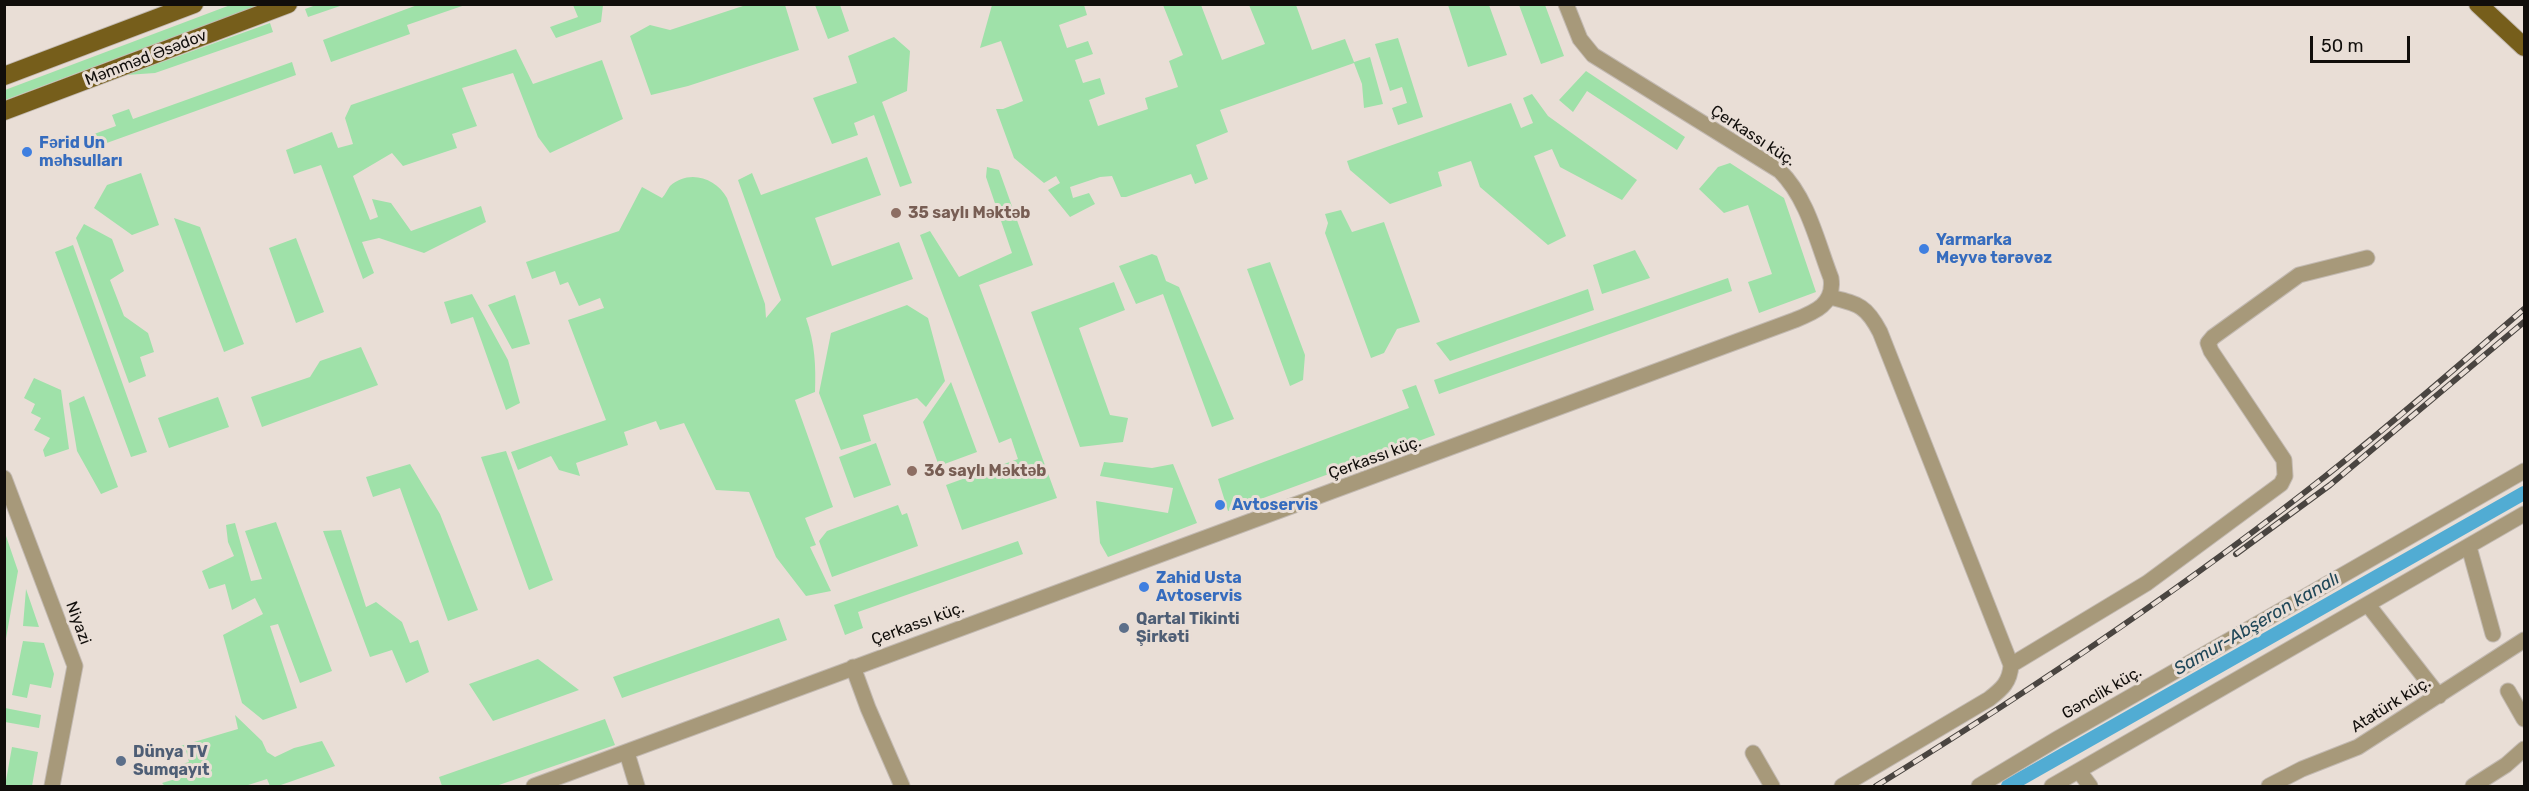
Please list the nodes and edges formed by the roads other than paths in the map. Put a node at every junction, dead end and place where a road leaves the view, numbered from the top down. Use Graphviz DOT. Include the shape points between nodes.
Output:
graph roads {
  1 [pos="194,4"];
  2 [pos="288,4"];
  3 [pos="1566,4"];
  4 [pos="2478,4"];
  5 [pos="2524,48"];
  6 [pos="6,75"];
  7 [pos="4,111"];
  8 [pos="2367,258"];
  9 [pos="1830,297"];
  10 [pos="2524,471"];
  11 [pos="4,478"];
  12 [pos="2524,514"];
  13 [pos="2469,547"];
  14 [pos="2368,605"];
  15 [pos="2493,634"];
  16 [pos="2524,640"];
  17 [pos="2011,665"];
  18 [pos="853,667"];
  19 [pos="2508,691"];
  20 [pos="2439,696"];
  21 [pos="2524,719"];
  22 [pos="2524,749"];
  23 [pos="627,753"];
  24 [pos="1753,753"];
  25 [pos="2079,771"];
  26 [pos="52,786"];
  27 [pos="534,786"];
  28 [pos="637,786"];
  29 [pos="902,786"];
  30 [pos="1772,786"];
  31 [pos="1842,786"];
  32 [pos="1979,786"];
  33 [pos="2052,786"];
  34 [pos="2090,786"];
  35 [pos="2268,786"];
  36 [pos="2473,786"];
  1 -- 6 [label="main road, Məmməd Əsədov"];
  2 -- 7 [label="main road, Məmməd Əsədov"];
  3 -- 9 [label="street, Çerkassı küç." via="1580,39 1593,55 1780,171 1802,201 1831,278"];
  4 -- 5 [label="main road"];
  8 -- 17 [label="street" via="2299,275 2208,343 2284,460 2281,484 2147,583"];
  9 -- 17 [label="street" via="1858,304 1880,332"];
  9 -- 18 [label="street, Çerkassı küç." via="1812,314"];
  10 -- 32 [label="street, Gənclik küç."];
  11 -- 26 [label="street, Niyazi" via="75,666"];
  12 -- 13 [label="street"];
  13 -- 14 [label="street"];
  13 -- 15 [label="street"];
  14 -- 20 [label="street"];
  14 -- 25 [label="street"];
  16 -- 20 [label="street, Atatürk küç."];
  17 -- 31 [label="street" via="2004,688 1989,699"];
  18 -- 23 [label="street, Çerkassı küç."];
  18 -- 29 [label="street"];
  19 -- 21 [label="street"];
  20 -- 35 [label="street, Atatürk küç." via="2358,747"];
  22 -- 36 [label="street"];
  23 -- 27 [label="street, Çerkassı küç."];
  23 -- 28 [label="street"];
  24 -- 30 [label="street"];
  25 -- 33 [label="street"];
  25 -- 34 [label="street"];
}
